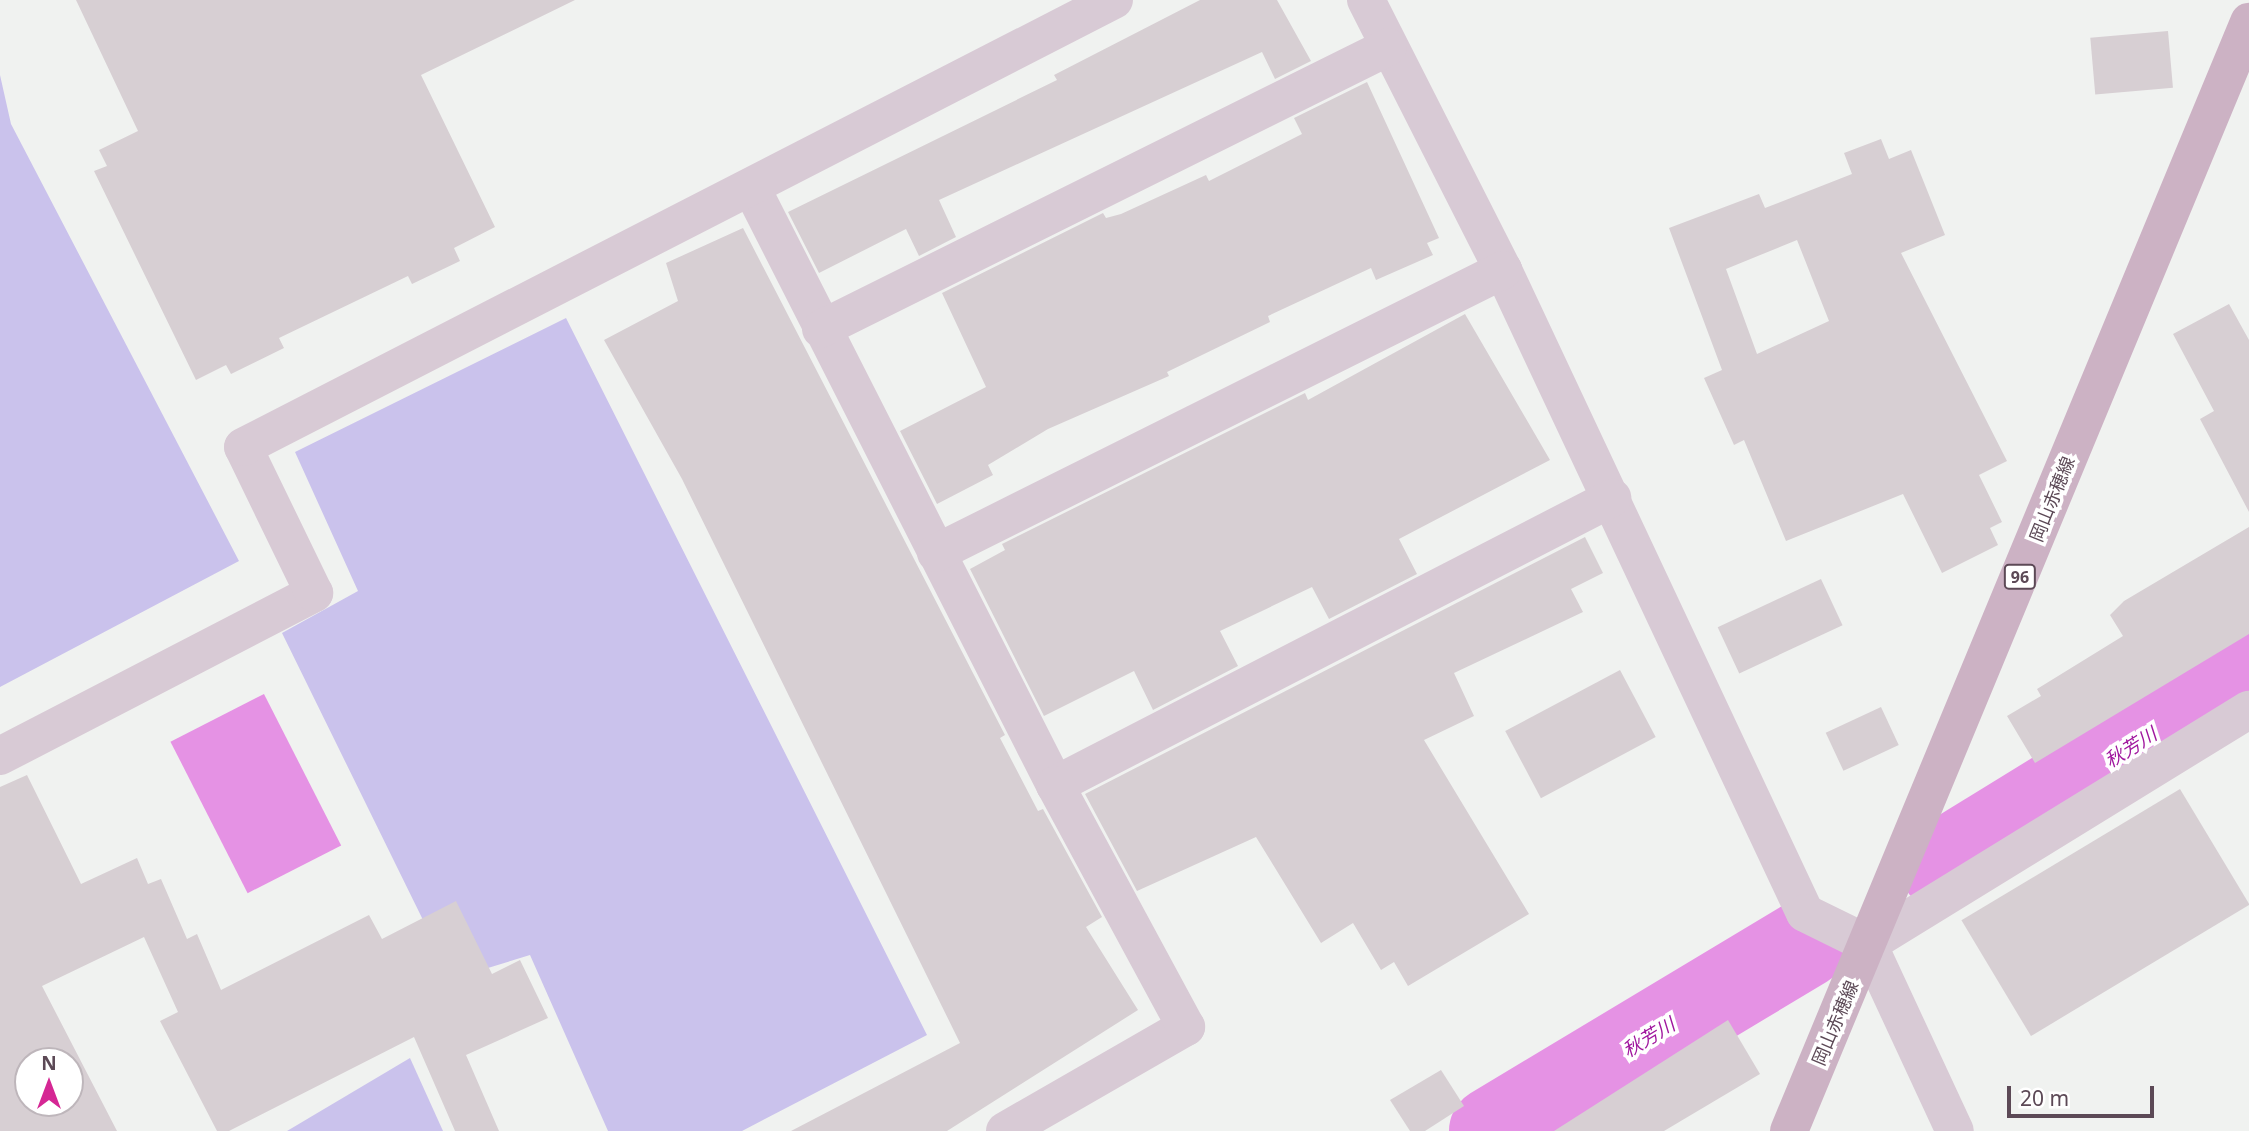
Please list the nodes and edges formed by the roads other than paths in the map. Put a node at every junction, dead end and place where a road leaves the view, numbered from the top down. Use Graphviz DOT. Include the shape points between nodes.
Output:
graph roads {
  1 [pos="1114,0"];
  2 [pos="1366,0"];
  3 [pos="2249,22"];
  4 [pos="1388,47"];
  5 [pos="751,187"];
  6 [pos="1503,270"];
  7 [pos="821,329"];
  8 [pos="1612,498"];
  9 [pos="936,553"];
  10 [pos="2249,710"];
  11 [pos="0,756"];
  12 [pos="1055,785"];
  13 [pos="1868,944"];
  14 [pos="1005,1131"];
  15 [pos="1789,1131"];
  16 [pos="1955,1131"];
  1 -- 5 [label="street"];
  2 -- 4 [label="street"];
  3 -- 13 [label="main road, 岡山赤穂線 / 96"];
  4 -- 6 [label="street"];
  4 -- 7 [label="street"];
  5 -- 7 [label="street"];
  5 -- 11 [label="street" via="243,447 314,593"];
  6 -- 8 [label="street"];
  6 -- 9 [label="street"];
  7 -- 9 [label="street"];
  8 -- 12 [label="street"];
  8 -- 13 [label="street" via="1805,913"];
  9 -- 12 [label="street"];
  10 -- 13 [label="street"];
  12 -- 14 [label="street" via="1186,1027"];
  13 -- 15 [label="main road, 岡山赤穂線 / 96"];
  13 -- 16 [label="street"];
}
